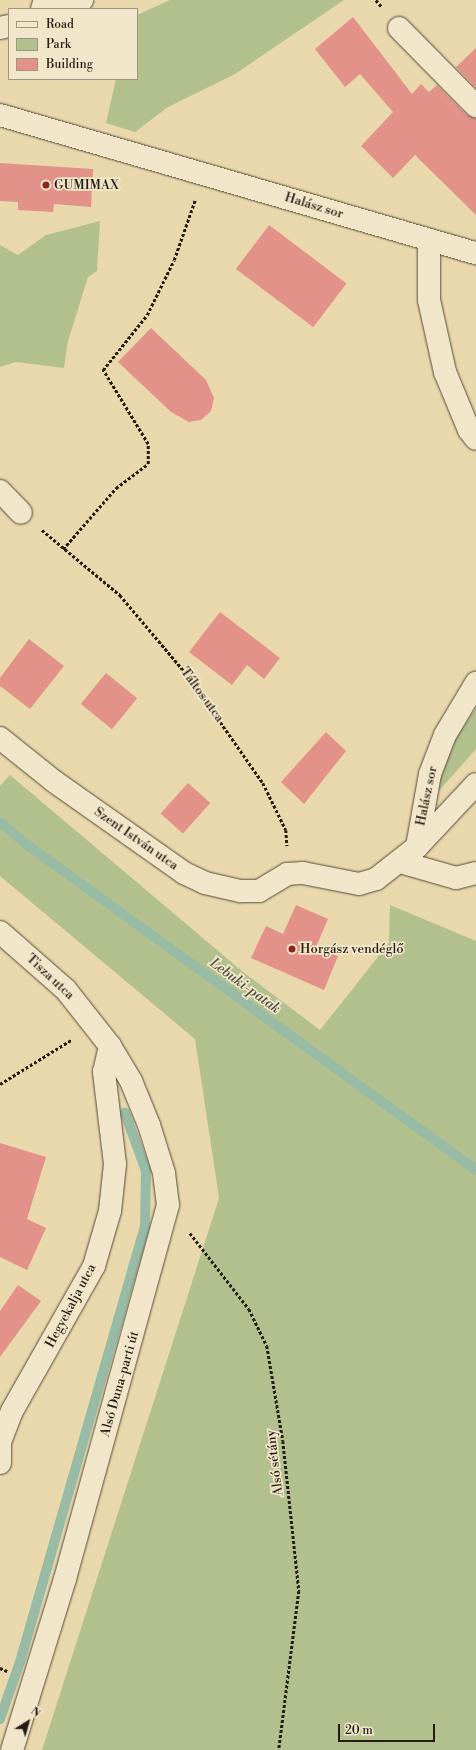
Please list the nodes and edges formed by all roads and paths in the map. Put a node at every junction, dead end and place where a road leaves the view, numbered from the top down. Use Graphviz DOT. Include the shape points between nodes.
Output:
graph roads {
  1 [pos="82,0"];
  2 [pos="62,8"];
  3 [pos="398,28"];
  4 [pos="476,106"];
  5 [pos="0,115"];
  6 [pos="202,172"];
  7 [pos="429,241"];
  8 [pos="476,252"];
  9 [pos="476,439"];
  10 [pos="0,491"];
  11 [pos="21,513"];
  12 [pos="476,683"];
  13 [pos="0,738"];
  14 [pos="476,784"];
  15 [pos="417,847"];
  16 [pos="400,862"];
  17 [pos="476,873"];
  18 [pos="287,874"];
  19 [pos="0,932"];
  20 [pos="96,1024"];
  21 [pos="110,1046"];
  22 [pos="0,1084"];
  23 [pos="168,1205"];
  24 [pos="0,1462"];
  25 [pos="12,1750"];
  26 [pos="278,1750"];
  1 -- 2 [label="street"];
  3 -- 4 [label="street"];
  5 -- 6 [label="street, Halász sor"];
  6 -- 7 [label="street, Halász sor"];
  6 -- 18 [label="path, Táltos utca" via="189,221 147,316 103,370 148,444 148,464 116,488 63,549 120,594 189,676 246,758 286,830"];
  7 -- 8 [label="street, Halász sor"];
  7 -- 9 [label="street" via="429,300 445,372 469,430"];
  10 -- 11 [label="street"];
  12 -- 15 [label="street, Halász sor" via="445,735 430,774"];
  13 -- 18 [label="street, Szent István utca" via="55,782 184,873 205,883 260,891"];
  14 -- 15 [label="street, Halász sor"];
  15 -- 16 [label="street, Halász sor"];
  16 -- 17 [label="street" via="456,878"];
  16 -- 18 [label="street, Halász sor" via="376,880 359,884 303,873"];
  19 -- 20 [label="street, Tisza utca" via="66,990"];
  20 -- 21 [label="street, Alsó Duna-parti út"];
  20 -- 22 [label="path"];
  21 -- 23 [label="street, Alsó Duna-parti út" via="131,1081 149,1125 164,1173"];
  21 -- 24 [label="street, Hegyekalja utca" via="104,1072 115,1164 110,1210 94,1266 12,1411 0,1442"];
  23 -- 25 [label="street, Alsó Duna-parti út" via="68,1571"];
  23 -- 26 [label="path, Alsó sétány" via="249,1309 267,1346 284,1441 299,1591"];
}
